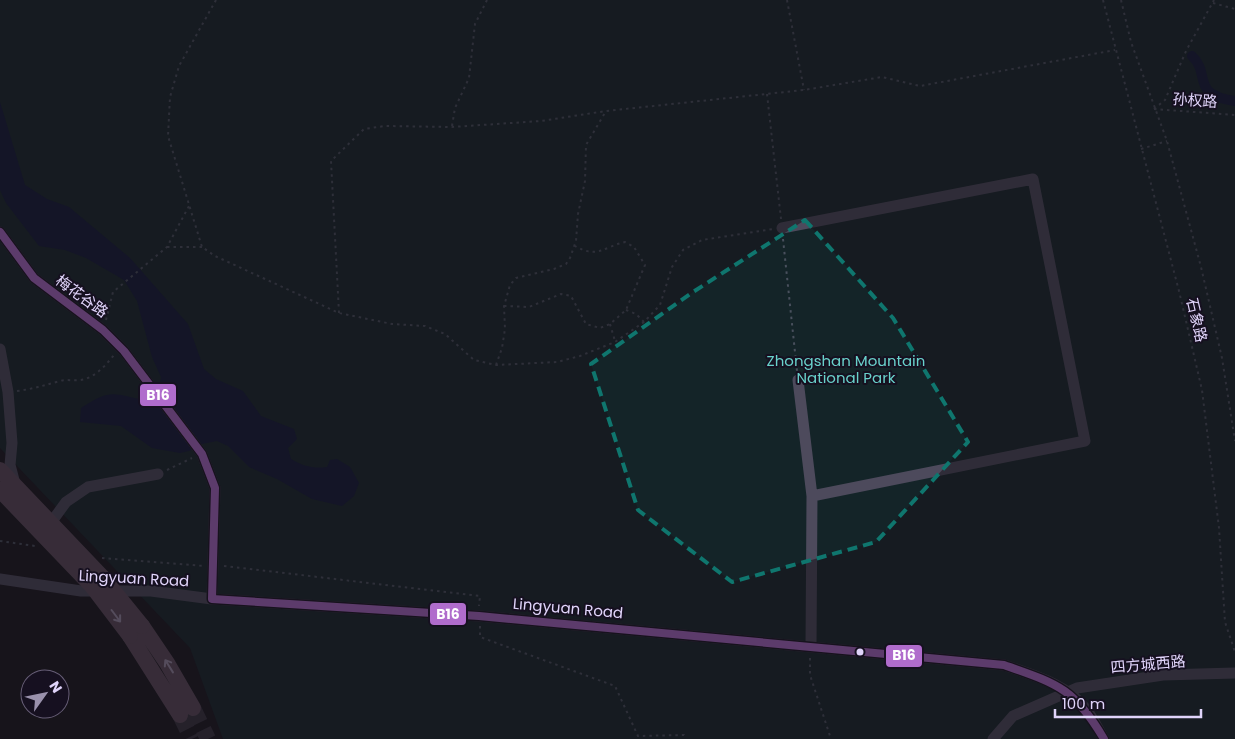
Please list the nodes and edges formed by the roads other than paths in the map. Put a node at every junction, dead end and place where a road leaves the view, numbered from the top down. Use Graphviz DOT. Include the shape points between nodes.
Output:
graph roads {
  1 [pos="782,228"];
  2 [pos="0,232"];
  3 [pos="0,349"];
  4 [pos="798,380"];
  5 [pos="0,470"];
  6 [pos="158,474"];
  7 [pos="0,490"];
  8 [pos="812,496"];
  9 [pos="50,524"];
  10 [pos="0,579"];
  11 [pos="81,591"];
  12 [pos="212,599"];
  13 [pos="136,631"];
  14 [pos="811,646"];
  15 [pos="1235,673"];
  16 [pos="1065,692"];
  17 [pos="186,711"];
  18 [pos="993,739"];
  19 [pos="1104,739"];
  1 -- 8 [label="street" via="1033,179 1085,441"];
  2 -- 12 [label="street, 梅花谷路" via="34,278 124,350 199,455 215,488"];
  3 -- 9 [label="street" via="8,392 12,443 10,465 16,485"];
  4 -- 8 [label="street"];
  5 -- 13 [label="highway, bridge" via="103,578"];
  6 -- 9 [label="street" via="88,487 66,502"];
  7 -- 13 [label="highway, one-way, bridge"];
  8 -- 14 [label="street"];
  9 -- 11 [label="street" via="79,554"];
  10 -- 11 [label="street, Lingyuan Road"];
  11 -- 12 [label="street, Lingyuan Road" via="151,591"];
  12 -- 14 [label="street, Lingyuan Road" via="410,610"];
  13 -- 17 [label="highway" via="168,663"];
  14 -- 16 [label="street, Lingyuan Road" via="1004,665 1046,680"];
  15 -- 16 [label="street, 四方城西路" via="1130,678"];
  16 -- 18 [label="street, 四方城西路" via="1013,716"];
  16 -- 19 [label="street, Lingyuan Road" via="1086,707"];
}
